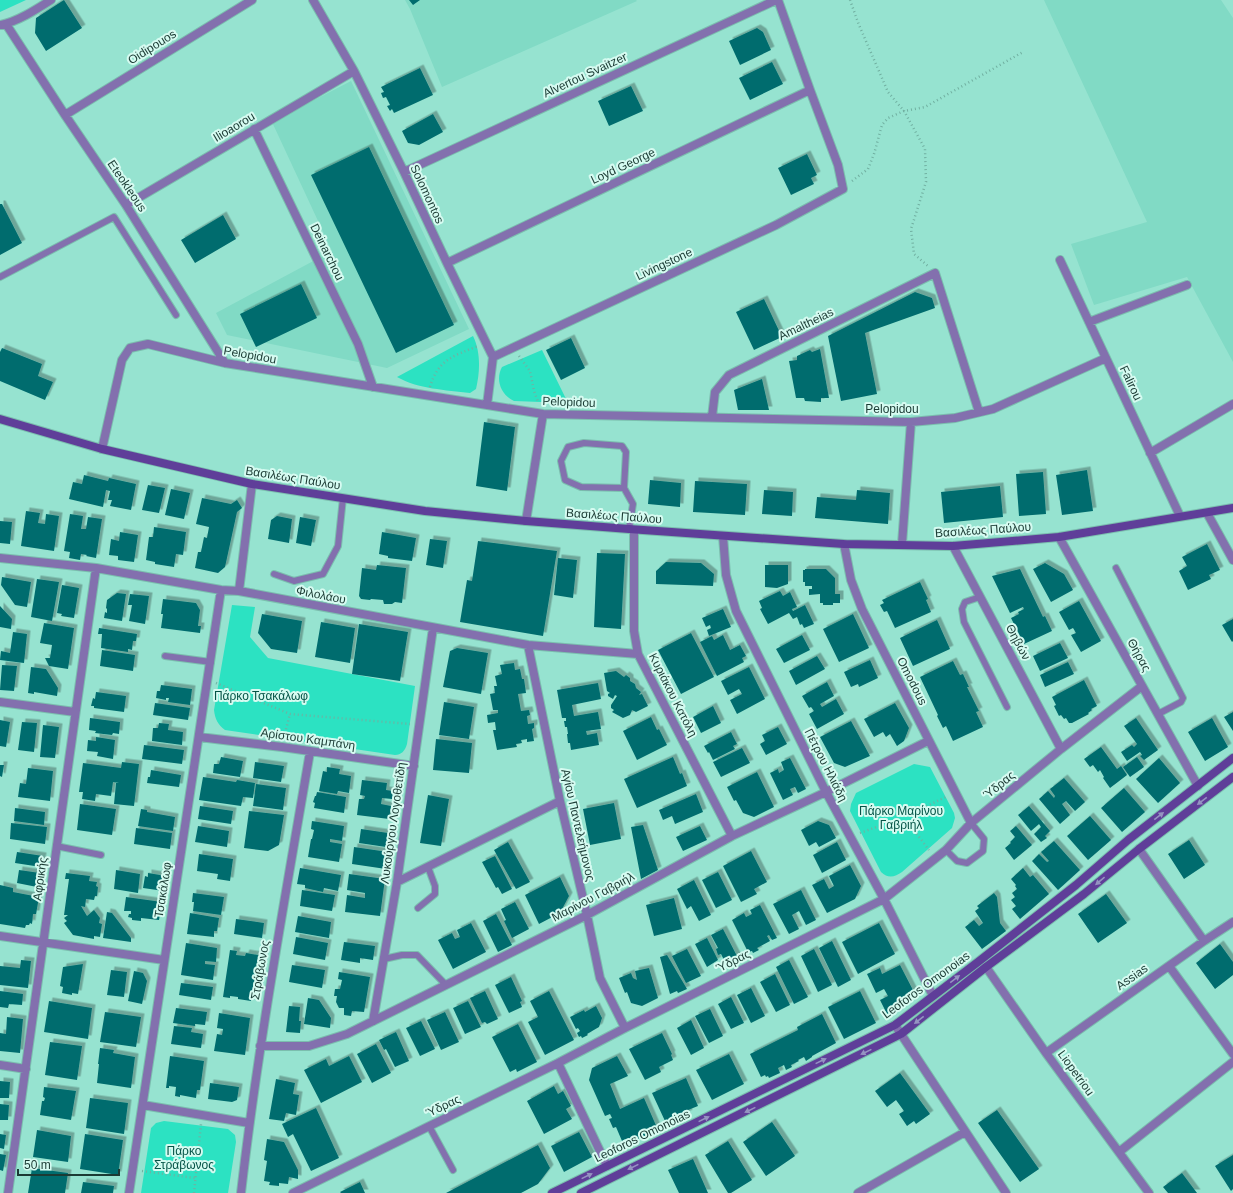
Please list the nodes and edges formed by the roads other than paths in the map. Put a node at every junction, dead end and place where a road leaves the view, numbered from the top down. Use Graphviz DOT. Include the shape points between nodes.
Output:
graph roads {
  1 [pos="51,0"];
  2 [pos="252,0"];
  3 [pos="313,0"];
  4 [pos="777,0"];
  5 [pos="3,24"];
  6 [pos="354,71"];
  7 [pos="810,90"];
  8 [pos="65,115"];
  9 [pos="254,129"];
  10 [pos="404,172"];
  11 [pos="126,205"];
  12 [pos="1060,260"];
  13 [pos="447,263"];
  14 [pos="0,277"];
  15 [pos="1187,285"];
  16 [pos="176,315"];
  17 [pos="1089,322"];
  18 [pos="493,358"];
  19 [pos="1106,358"];
  20 [pos="225,363"];
  21 [pos="374,387"];
  22 [pos="1233,404"];
  23 [pos="487,405"];
  24 [pos="979,412"];
  25 [pos="542,414"];
  26 [pos="712,417"];
  27 [pos="0,419"];
  28 [pos="911,422"];
  29 [pos="102,449"];
  30 [pos="1150,453"];
  31 [pos="252,484"];
  32 [pos="624,488"];
  33 [pos="343,498"];
  34 [pos="1233,508"];
  35 [pos="1206,513"];
  36 [pos="1180,516"];
  37 [pos="526,521"];
  38 [pos="632,530"];
  39 [pos="723,536"];
  40 [pos="1059,537"];
  41 [pos="844,544"];
  42 [pos="902,544"];
  43 [pos="953,546"];
  44 [pos="0,558"];
  45 [pos="1233,560"];
  46 [pos="96,568"];
  47 [pos="1116,568"];
  48 [pos="274,574"];
  49 [pos="221,590"];
  50 [pos="239,591"];
  51 [pos="980,597"];
  52 [pos="433,628"];
  53 [pos="528,645"];
  54 [pos="638,654"];
  55 [pos="165,656"];
  56 [pos="211,662"];
  57 [pos="1142,686"];
  58 [pos="0,702"];
  59 [pos="1007,707"];
  60 [pos="75,712"];
  61 [pos="1158,714"];
  62 [pos="199,737"];
  63 [pos="928,741"];
  64 [pos="1061,749"];
  65 [pos="310,752"];
  66 [pos="1233,758"];
  67 [pos="414,766"];
  68 [pos="1233,777"];
  69 [pos="1198,786"];
  70 [pos="826,792"];
  71 [pos="560,801"];
  72 [pos="971,823"];
  73 [pos="732,836"];
  74 [pos="56,846"];
  75 [pos="1139,849"];
  76 [pos="946,850"];
  77 [pos="101,855"];
  78 [pos="428,867"];
  79 [pos="397,882"];
  80 [pos="884,899"];
  81 [pos="418,908"];
  82 [pos="587,915"];
  83 [pos="1233,922"];
  84 [pos="0,936"];
  85 [pos="43,941"];
  86 [pos="1204,941"];
  87 [pos="384,959"];
  88 [pos="164,960"];
  89 [pos="1169,966"];
  90 [pos="986,967"];
  91 [pos="446,985"];
  92 [pos="932,996"];
  93 [pos="373,1021"];
  94 [pos="895,1025"];
  95 [pos="625,1028"];
  96 [pos="901,1034"];
  97 [pos="260,1046"];
  98 [pos="1046,1053"];
  99 [pos="1233,1054"];
  100 [pos="1233,1062"];
  101 [pos="558,1063"];
  102 [pos="0,1065"];
  103 [pos="26,1069"];
  104 [pos="143,1105"];
  105 [pos="249,1123"];
  106 [pos="429,1126"];
  107 [pos="965,1132"];
  108 [pos="1119,1152"];
  109 [pos="607,1166"];
  110 [pos="453,1170"];
  111 [pos="8,1193"];
  112 [pos="130,1193"];
  113 [pos="241,1193"];
  114 [pos="293,1193"];
  115 [pos="552,1193"];
  116 [pos="581,1193"];
  117 [pos="858,1193"];
  118 [pos="1006,1193"];
  119 [pos="1149,1193"];
  1 -- 5 [label="street" via="38,9"];
  2 -- 8 [label="street, Oidipouos"];
  3 -- 6 [label="street, Solomontos"];
  4 -- 7 [label="street"];
  4 -- 10 [label="street, Alvertou Svaitzer"];
  5 -- 8 [label="street, Eteokleous"];
  6 -- 9 [label="street, Ilioaorou"];
  6 -- 10 [label="street, Solomontos"];
  7 -- 13 [label="street, Loyd George"];
  7 -- 18 [label="street, Livingstone" via="838,164 843,189 776,225"];
  8 -- 11 [label="street, Eteokleous"];
  9 -- 11 [label="street, Ilioaorou"];
  9 -- 21 [label="street, Deinarchou" via="358,344"];
  10 -- 13 [label="street, Solomontos"];
  11 -- 20 [label="street, Eteokleous"];
  12 -- 17 [label="street, Falirou"];
  13 -- 18 [label="street, Solomontos"];
  14 -- 16 [label="lane" via="114,218"];
  15 -- 17 [label="street"];
  17 -- 19 [label="street, Falirou"];
  18 -- 23 [label="street"];
  19 -- 24 [label="street, Pelopidou" via="993,409"];
  19 -- 30 [label="street, Falirou"];
  20 -- 21 [label="street, Pelopidou"];
  20 -- 29 [label="street, Pelopidou" via="148,344 130,348 122,360"];
  21 -- 23 [label="street, Pelopidou"];
  22 -- 30 [label="street"];
  23 -- 25 [label="street, Pelopidou"];
  24 -- 26 [label="street, Amaltheias" via="935,274 729,375 715,392"];
  24 -- 28 [label="street, Pelopidou" via="955,418"];
  25 -- 26 [label="street, Pelopidou"];
  25 -- 37 [label="street"];
  26 -- 28 [label="street, Pelopidou"];
  27 -- 29 [label="main road, Βασιλέως Παύλου"];
  28 -- 42 [label="street"];
  29 -- 31 [label="main road, Βασιλέως Παύλου"];
  30 -- 36 [label="street, Falirou"];
  31 -- 33 [label="main road, Βασιλέως Παύλου"];
  31 -- 50 [label="street"];
  32 -- 32 [label="lane" via="581,487 565,480 561,461 568,447 584,443 622,446 626,452"];
  32 -- 38 [label="lane" via="633,504"];
  33 -- 37 [label="main road, Βασιλέως Παύλου" via="425,511"];
  33 -- 48 [label="lane" via="338,546 323,574 294,581"];
  34 -- 35 [label="main road, Βασιλέως Παύλου"];
  35 -- 36 [label="main road, Βασιλέως Παύλου"];
  35 -- 45 [label="street"];
  36 -- 40 [label="main road, Βασιλέως Παύλου"];
  37 -- 38 [label="main road, Βασιλέως Παύλου"];
  38 -- 39 [label="main road, Βασιλέως Παύλου"];
  38 -- 54 [label="street, Κυριάκου Κατόλη" via="634,631"];
  39 -- 41 [label="main road, Βασιλέως Παύλου"];
  39 -- 70 [label="street, Πέτρου Ηλιάδη" via="726,575 736,611"];
  40 -- 43 [label="main road, Βασιλέως Παύλου"];
  40 -- 57 [label="street, Θήρας"];
  41 -- 42 [label="main road, Βασιλέως Παύλου"];
  41 -- 63 [label="street, Omodous" via="851,580 862,609"];
  42 -- 43 [label="main road, Βασιλέως Παύλου"];
  43 -- 51 [label="street, Θηβών"];
  44 -- 46 [label="street, Φιλολάου"];
  46 -- 49 [label="street, Φιλολάου"];
  46 -- 60 [label="street, Αφρικής"];
  47 -- 61 [label="lane" via="1183,698 1181,702"];
  49 -- 50 [label="street, Φιλολάου"];
  49 -- 56 [label="street, Τσακάλωφ"];
  50 -- 52 [label="street, Φιλολάου"];
  51 -- 59 [label="lane" via="965,602 962,609 964,622"];
  51 -- 64 [label="street, Θηβών"];
  52 -- 53 [label="street, Φιλολάου"];
  52 -- 67 [label="street, Λυκούργου Λογοθετίδη"];
  53 -- 54 [label="street, Φιλολάου"];
  53 -- 71 [label="street, Αγίου Παντελεήμονος"];
  54 -- 73 [label="street, Κυριάκου Κατόλη"];
  55 -- 56 [label="lane"];
  56 -- 62 [label="street, Τσακάλωφ"];
  57 -- 61 [label="street, Θήρας"];
  57 -- 64 [label="street, Ύδρας"];
  58 -- 60 [label="street"];
  60 -- 74 [label="street, Αφρικής"];
  61 -- 69 [label="street, Θήρας"];
  62 -- 65 [label="street, Αρίστου Καμπάνη"];
  62 -- 88 [label="street, Τσακάλωφ"];
  63 -- 70 [label="street, Μαρίνου Γαβριήλ"];
  63 -- 72 [label="street, Omodous"];
  64 -- 72 [label="street, Ύδρας"];
  65 -- 67 [label="street, Αρίστου Καμπάνη"];
  65 -- 97 [label="street, Στράβωνος"];
  66 -- 69 [label="main road, Leoforos Omonoias"];
  67 -- 79 [label="street, Λυκούργου Λογοθετίδη"];
  68 -- 75 [label="main road, Leoforos Omonoias, one-way"];
  92 -- 69 [label="main road, Leoforos Omonoias, one-way" via="1076,885 1128,840"];
  70 -- 73 [label="street, Μαρίνου Γαβριήλ"];
  70 -- 80 [label="street, Πέτρου Ηλιάδη"];
  71 -- 78 [label="street"];
  71 -- 82 [label="street, Αγίου Παντελεήμονος"];
  72 -- 76 [label="street, Ύδρας"];
  72 -- 76 [label="lane" via="984,839 984,851 967,863 957,861"];
  73 -- 82 [label="street, Μαρίνου Γαβριήλ"];
  74 -- 77 [label="lane"];
  74 -- 85 [label="street, Αφρικής"];
  75 -- 86 [label="street"];
  75 -- 90 [label="main road, Leoforos Omonoias, one-way" via="1084,894"];
  76 -- 80 [label="street, Ύδρας"];
  78 -- 79 [label="street"];
  78 -- 81 [label="lane" via="435,886 435,894"];
  79 -- 87 [label="street, Λυκούργου Λογοθετίδη"];
  80 -- 92 [label="street, Πέτρου Ηλιάδη"];
  80 -- 95 [label="street, Ύδρας"];
  82 -- 91 [label="street, Μαρίνου Γαβριήλ"];
  82 -- 95 [label="street, Αγίου Παντελεήμονος" via="600,978"];
  83 -- 86 [label="street, Assias"];
  84 -- 85 [label="street"];
  85 -- 88 [label="street"];
  85 -- 103 [label="street, Αφρικής"];
  86 -- 89 [label="street, Assias"];
  87 -- 91 [label="lane" via="417,955"];
  87 -- 93 [label="street, Λυκούργου Λογοθετίδη"];
  88 -- 104 [label="street, Τσακάλωφ"];
  89 -- 98 [label="street, Assias"];
  89 -- 99 [label="street"];
  90 -- 96 [label="main road, Leoforos Omonoias, one-way"];
  90 -- 98 [label="street, Liopetriou"];
  91 -- 93 [label="street, Μαρίνου Γαβριήλ"];
  92 -- 94 [label="main road, Leoforos Omonoias"];
  93 -- 97 [label="street, Μαρίνου Γαβριήλ" via="347,1034 309,1046"];
  94 -- 96 [label="street"];
  109 -- 94 [label="main road, Leoforos Omonoias, one-way"];
  95 -- 101 [label="street, Ύδρας"];
  96 -- 107 [label="street"];
  96 -- 116 [label="main road, Leoforos Omonoias, one-way"];
  97 -- 105 [label="street, Στράβωνος"];
  98 -- 108 [label="street, Liopetriou"];
  100 -- 108 [label="street"];
  101 -- 106 [label="street, Ύδρας"];
  101 -- 109 [label="street"];
  102 -- 103 [label="street"];
  103 -- 111 [label="street, Αφρικής"];
  104 -- 105 [label="street"];
  104 -- 112 [label="street, Τσακάλωφ"];
  105 -- 113 [label="street, Στράβωνος"];
  106 -- 110 [label="lane"];
  106 -- 114 [label="street, Ύδρας"];
  107 -- 117 [label="street"];
  107 -- 118 [label="street"];
  108 -- 119 [label="street, Liopetriou"];
  115 -- 109 [label="main road, Leoforos Omonoias, one-way"];
}
